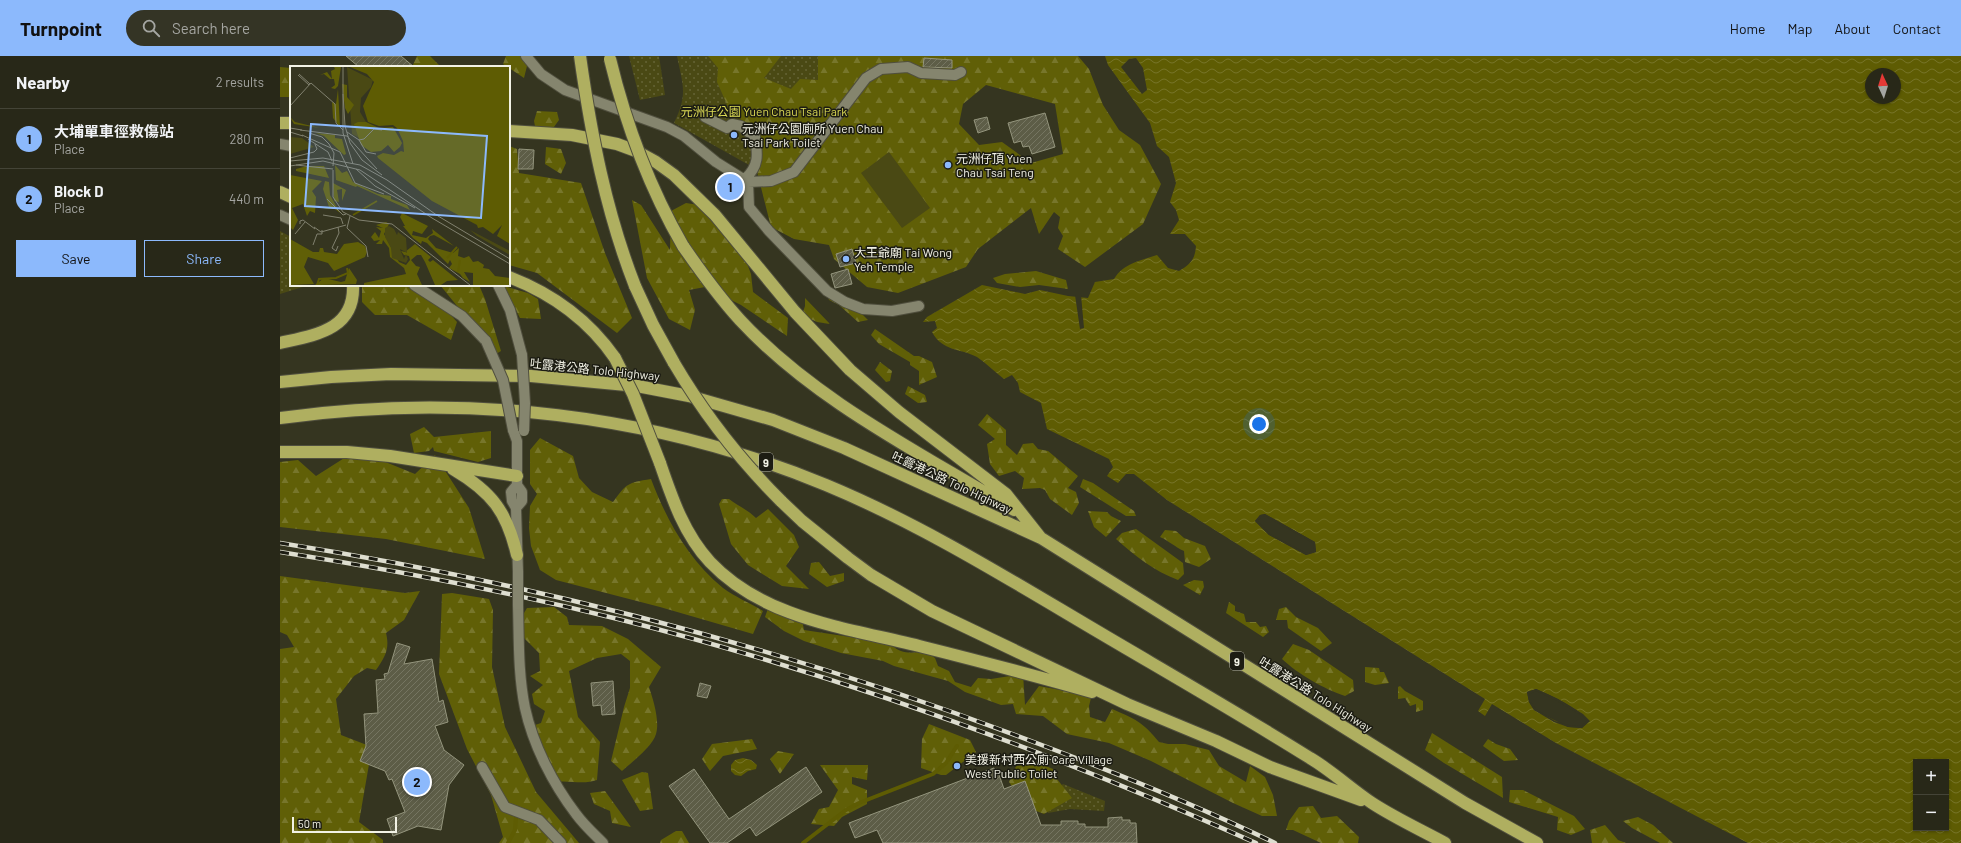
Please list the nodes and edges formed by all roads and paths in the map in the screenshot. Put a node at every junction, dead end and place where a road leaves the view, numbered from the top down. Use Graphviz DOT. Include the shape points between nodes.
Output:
graph roads {
  1 [pos="526,56"];
  2 [pos="580,56"];
  3 [pos="610,57"];
  4 [pos="961,72"];
  5 [pos="705,117"];
  6 [pos="510,131"];
  7 [pos="280,144"];
  8 [pos="290,146"];
  9 [pos="747,180"];
  10 [pos="280,192"];
  11 [pos="290,196"];
  12 [pos="280,215"];
  13 [pos="290,220"];
  14 [pos="510,277"];
  15 [pos="353,286"];
  16 [pos="416,286"];
  17 [pos="498,286"];
  18 [pos="919,306"];
  19 [pos="280,343"];
  20 [pos="280,382"];
  21 [pos="280,418"];
  22 [pos="517,441"];
  23 [pos="280,452"];
  24 [pos="447,465"];
  25 [pos="517,480"];
  26 [pos="1023,515"];
  27 [pos="1041,538"];
  28 [pos="517,555"];
  29 [pos="1127,704"];
  30 [pos="482,768"];
  31 [pos="1373,804"];
  32 [pos="561,843"];
  33 [pos="603,843"];
  34 [pos="1445,843"];
  35 [pos="1537,843"];
  1 -- 9 [label="street" via="541,74 564,90 667,127 684,136 716,162"];
  2 -- 29 [label="highway, bridge" via="590,127 607,199 635,286 674,363 714,425 738,455 802,521 843,554 898,591 964,626"];
  3 -- 26 [label="highway, bridge" via="623,110 643,167 666,216 708,282 741,321 807,381 853,413"];
  4 -- 9 [label="street" via="955,75 921,73 908,68 881,69 866,78 794,172 771,181"];
  5 -- 9 [label="street" via="727,128 732,124 741,126 755,137 758,154"];
  6 -- 26 [label="highway" via="572,135 617,144 649,158 674,175 715,215 795,312 850,370 898,412 1006,494"];
  7 -- 8 [label="street"];
  9 -- 18 [label="street" via="749,206 768,232 826,291 863,309 892,311"];
  10 -- 11 [label="highway"];
  12 -- 13 [label="street"];
  14 -- 29 [label="highway, bridge" via="546,293 572,310 594,330 615,358 634,394 683,524 699,549 730,581 757,598 812,620 957,655"];
  15 -- 19 [label="highway" via="350,307 336,324 317,334"];
  16 -- 22 [label="street, bridge" via="462,316 486,341 504,380"];
  17 -- 22 [label="street, bridge" via="510,310 520,342 525,403 524,431"];
  20 -- 27 [label="highway, 吐露港公路 Tolo Highway / 9" via="391,374 531,376 638,386 689,396 773,420 844,448"];
  21 -- 31 [label="highway, 9" via="366,409 451,408 530,412 634,427 780,467 875,507 1015,581 1314,760"];
  22 -- 25 [label="street"];
  23 -- 24 [label="highway" via="347,452"];
  24 -- 25 [label="highway"];
  24 -- 28 [label="highway" via="476,485 499,509 511,530"];
  25 -- 28 [label="street" via="522,492 522,501 516,508"];
  26 -- 27 [label="highway"];
  27 -- 35 [label="highway, 吐露港公路 Tolo Highway / 9" via="1465,803"];
  28 -- 33 [label="street, bridge" via="521,676 525,708 534,737 563,795 576,815"];
  29 -- 31 [label="highway" via="1216,741 1270,767"];
  30 -- 32 [label="street" via="505,807 538,820"];
  31 -- 34 [label="highway, 9"];
}
